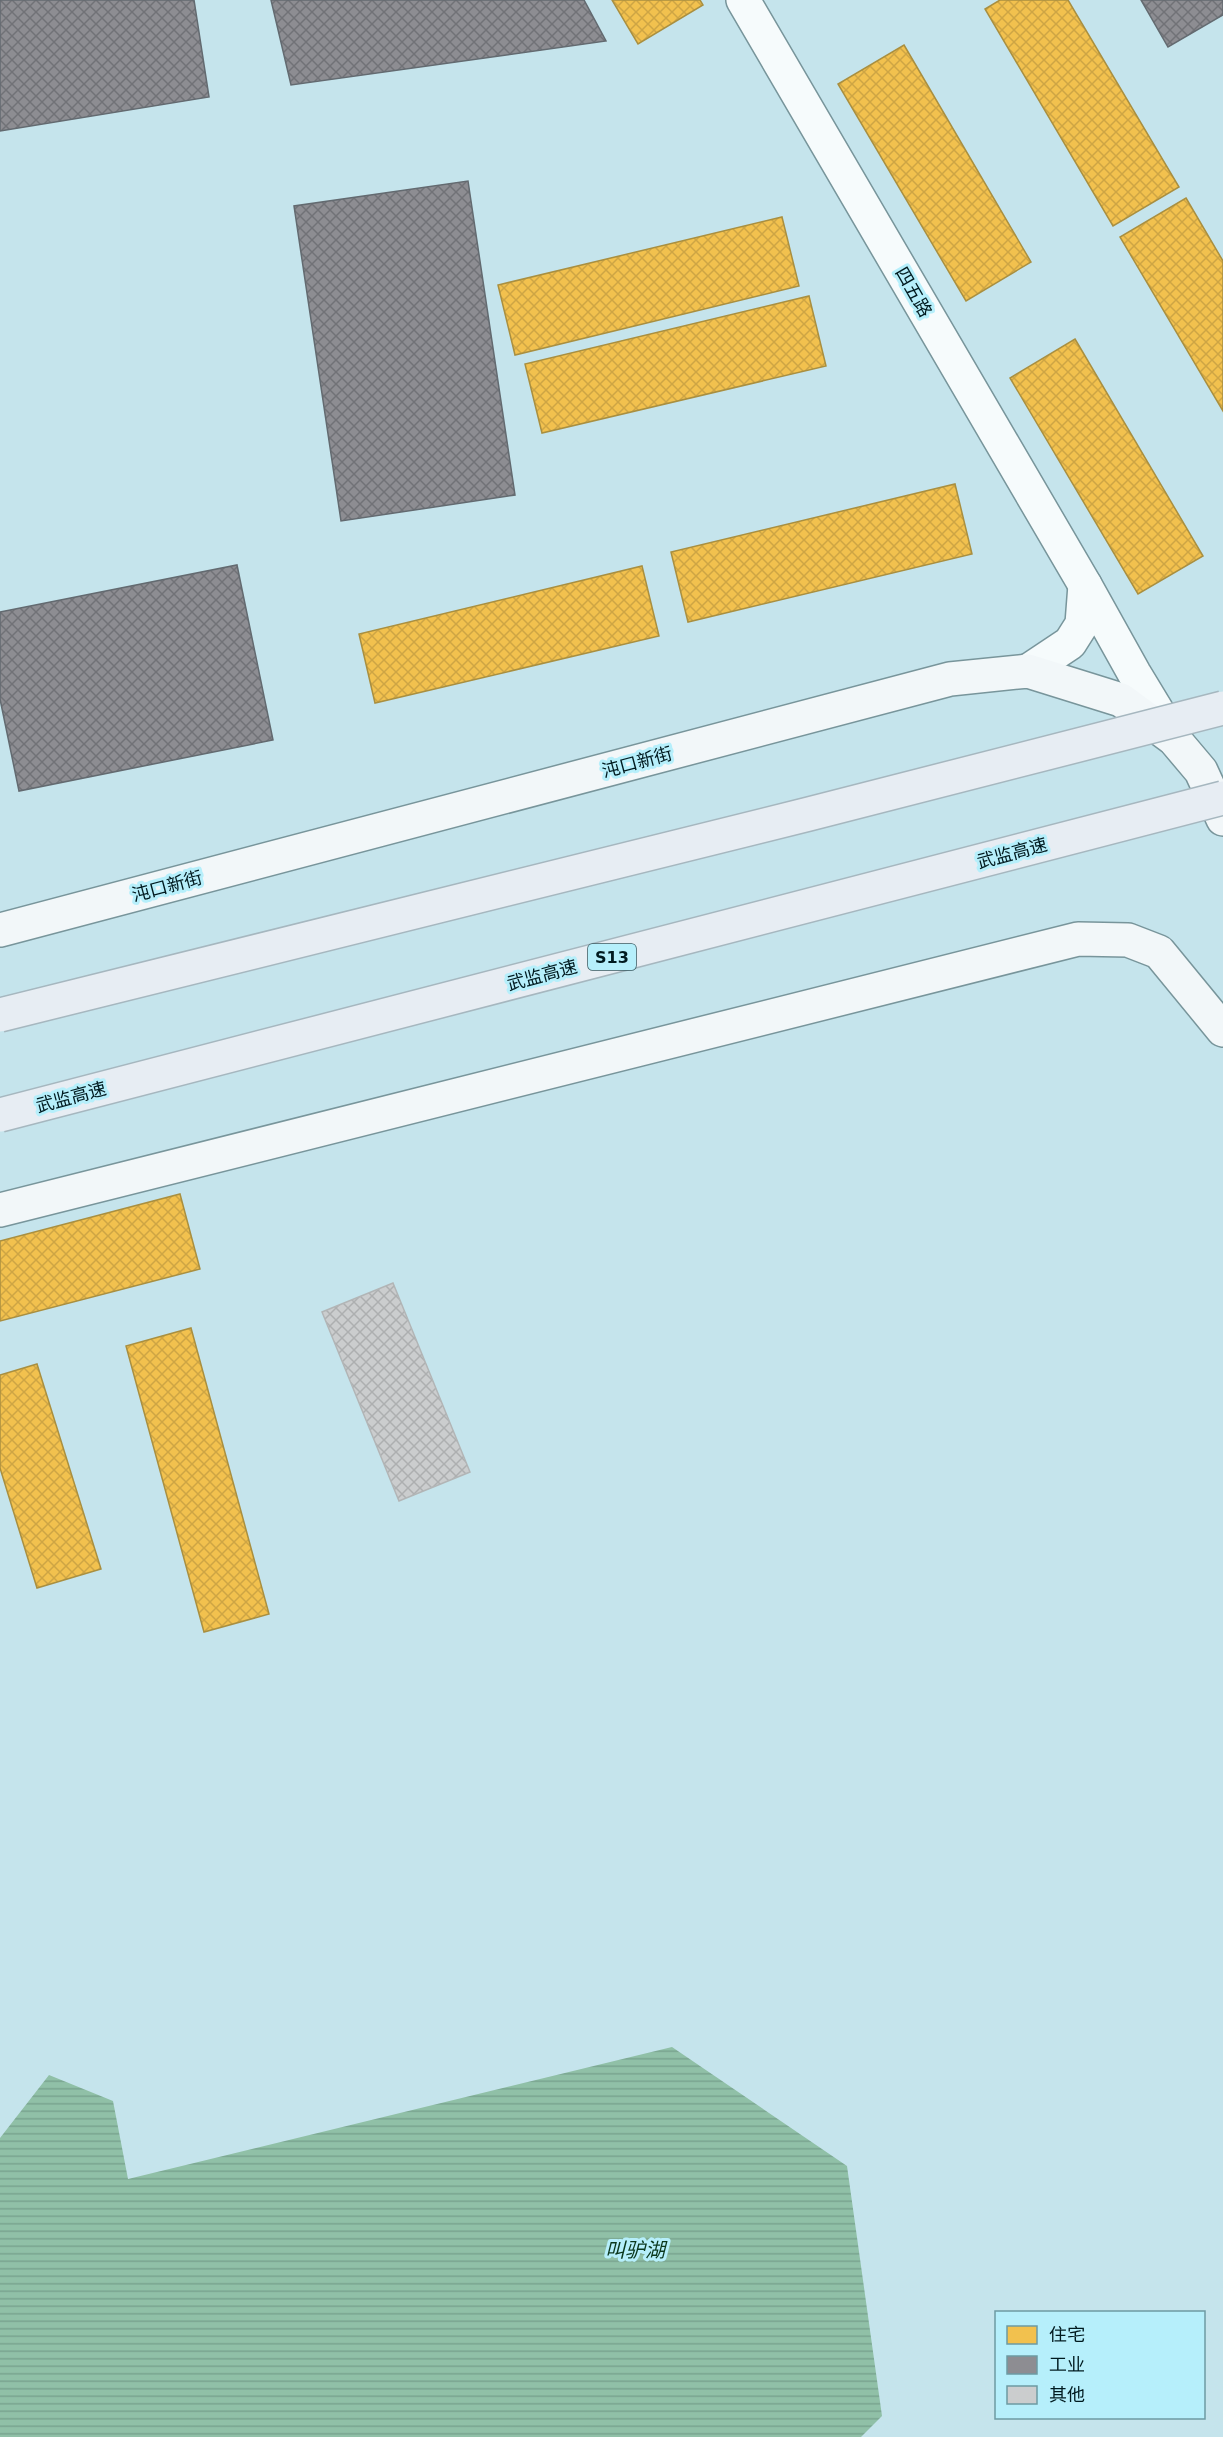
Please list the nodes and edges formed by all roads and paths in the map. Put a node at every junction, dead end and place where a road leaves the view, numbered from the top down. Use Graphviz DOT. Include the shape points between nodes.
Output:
graph roads {
  1 [pos="743,0"];
  2 [pos="1085,585"];
  3 [pos="1028,671"];
  4 [pos="1223,708"];
  5 [pos="1174,739"];
  6 [pos="1223,798"];
  7 [pos="1223,819"];
  8 [pos="0,930"];
  9 [pos="0,1015"];
  10 [pos="1223,1030"];
  11 [pos="0,1115"];
  12 [pos="0,1210"];
  1 -- 2 [label="street, 四五路"];
  2 -- 3 [label="street" via="1082,624 1070,644"];
  2 -- 5 [label="street, 四五路"];
  3 -- 5 [label="main road, 沌口新街" via="1120,700"];
  3 -- 8 [label="main road, 沌口新街" via="950,679"];
  4 -- 9 [label="highway, bridge"];
  5 -- 7 [label="main road, 沌口新街" via="1201,771"];
  6 -- 11 [label="highway, 武监高速 / S13, bridge"];
  10 -- 12 [label="main road" via="1159,952 1128,940 1078,939"];
}
